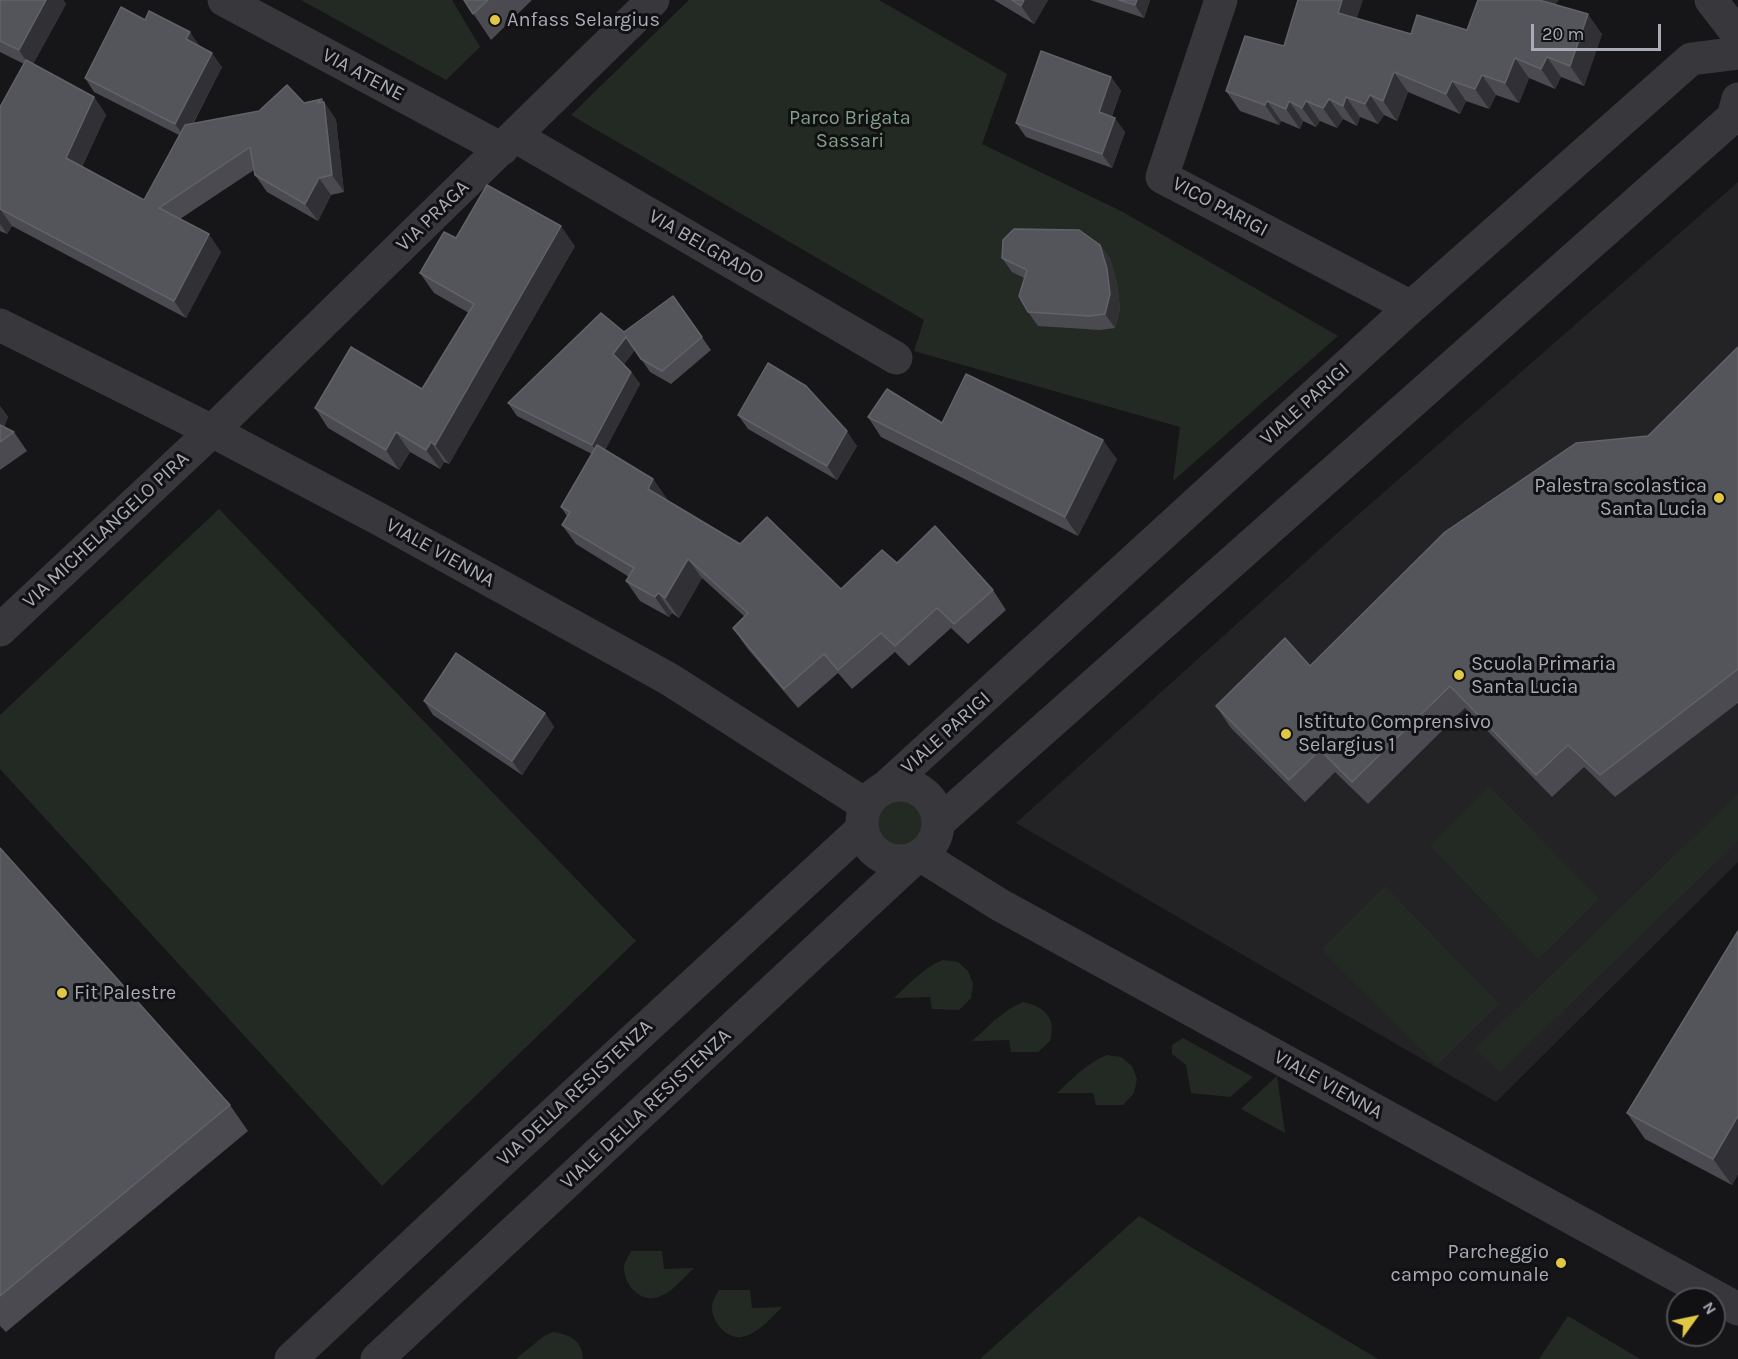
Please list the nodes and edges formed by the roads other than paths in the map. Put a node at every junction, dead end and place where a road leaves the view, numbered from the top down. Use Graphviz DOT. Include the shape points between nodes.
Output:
graph roads {
  1 [pos="224,0"];
  2 [pos="653,0"];
  3 [pos="1221,0"];
  4 [pos="1711,0"];
  5 [pos="1738,35"];
  6 [pos="1738,53"];
  7 [pos="1738,99"];
  8 [pos="508,142"];
  9 [pos="1411,307"];
  10 [pos="0,325"];
  11 [pos="896,358"];
  12 [pos="212,431"];
  13 [pos="0,630"];
  14 [pos="872,807"];
  15 [pos="938,823"];
  16 [pos="917,857"];
  17 [pos="1738,1309"];
  18 [pos="291,1359"];
  19 [pos="377,1359"];
  1 -- 8 [label="street, VIA ATENE"];
  2 -- 8 [label="street, VIA PRAGA"];
  3 -- 9 [label="street, VICO PARIGI" via="1162,177"];
  4 -- 5 [label="street"];
  6 -- 9 [label="street, VIALE PARIGI" via="1692,59"];
  7 -- 15 [label="street" via="1734,117"];
  8 -- 11 [label="street, VIA BELGRADO"];
  8 -- 12 [label="street, VIA PRAGA"];
  9 -- 14 [label="street, VIALE PARIGI"];
  10 -- 12 [label="street, VIALE VIENNA"];
  12 -- 13 [label="street, VIA MICHELANGELO PIRA"];
  12 -- 14 [label="street, VIALE VIENNA" via="669,679"];
  14 -- 15 [label="street, VIALE PARIGI" via="900,784 912,786 931,800"];
  14 -- 16 [label="street" via="864,837 870,848 891,860"];
  14 -- 18 [label="street, VIA DELLA RESISTENZA"];
  15 -- 16 [label="street" via="932,844"];
  16 -- 17 [label="street, VIALE VIENNA"];
  16 -- 19 [label="street, VIALE DELLA RESISTENZA"];
}
